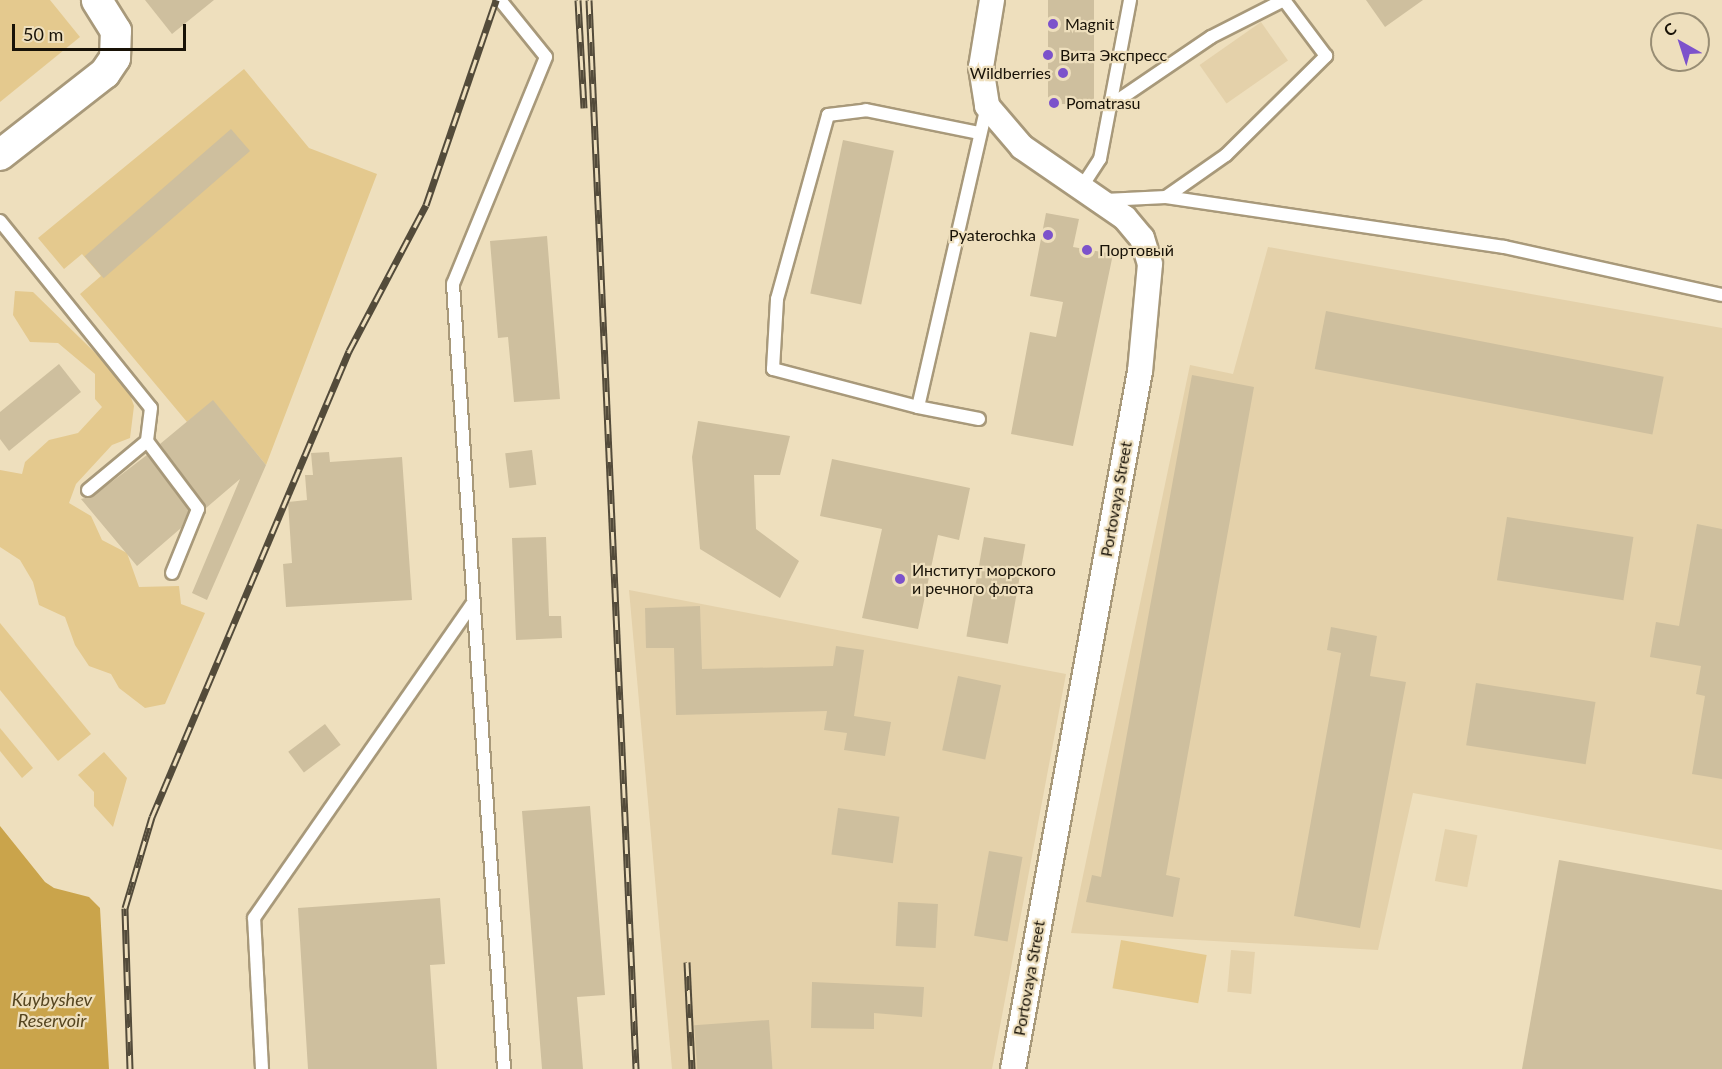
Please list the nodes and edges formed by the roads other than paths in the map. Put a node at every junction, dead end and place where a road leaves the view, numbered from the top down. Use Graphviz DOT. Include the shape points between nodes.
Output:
graph roads {
  1 [pos="97,0"];
  2 [pos="500,0"];
  3 [pos="992,0"];
  4 [pos="1130,0"];
  5 [pos="1284,0"];
  6 [pos="1111,105"];
  7 [pos="987,106"];
  8 [pos="979,133"];
  9 [pos="0,155"];
  10 [pos="1091,194"];
  11 [pos="1166,197"];
  12 [pos="0,221"];
  13 [pos="1722,295"];
  14 [pos="918,407"];
  15 [pos="979,419"];
  16 [pos="147,441"];
  17 [pos="88,490"];
  18 [pos="172,573"];
  19 [pos="473,603"];
  20 [pos="262,1069"];
  21 [pos="504,1069"];
  22 [pos="1013,1069"];
  1 -- 9 [label="street" via="116,30 115,58 105,73"];
  2 -- 19 [label="lane" via="546,57 453,284"];
  3 -- 7 [label="street" via="981,67"];
  4 -- 6 [label="lane"];
  5 -- 6 [label="lane" via="1211,37"];
  5 -- 11 [label="lane" via="1326,56 1226,155"];
  6 -- 10 [label="lane"];
  7 -- 8 [label="lane"];
  7 -- 10 [label="street, Portovaya Street" via="1022,147"];
  8 -- 14 [label="lane"];
  8 -- 14 [label="lane" via="866,110 828,115 777,299 773,369"];
  10 -- 11 [label="lane"];
  10 -- 22 [label="street, Portovaya Street" via="1142,238 1150,264 1146,326"];
  11 -- 13 [label="lane" via="1504,247"];
  12 -- 16 [label="lane" via="151,408"];
  14 -- 15 [label="lane"];
  16 -- 17 [label="lane"];
  16 -- 18 [label="lane" via="198,509"];
  19 -- 20 [label="lane" via="254,918"];
  19 -- 21 [label="lane"];
}
